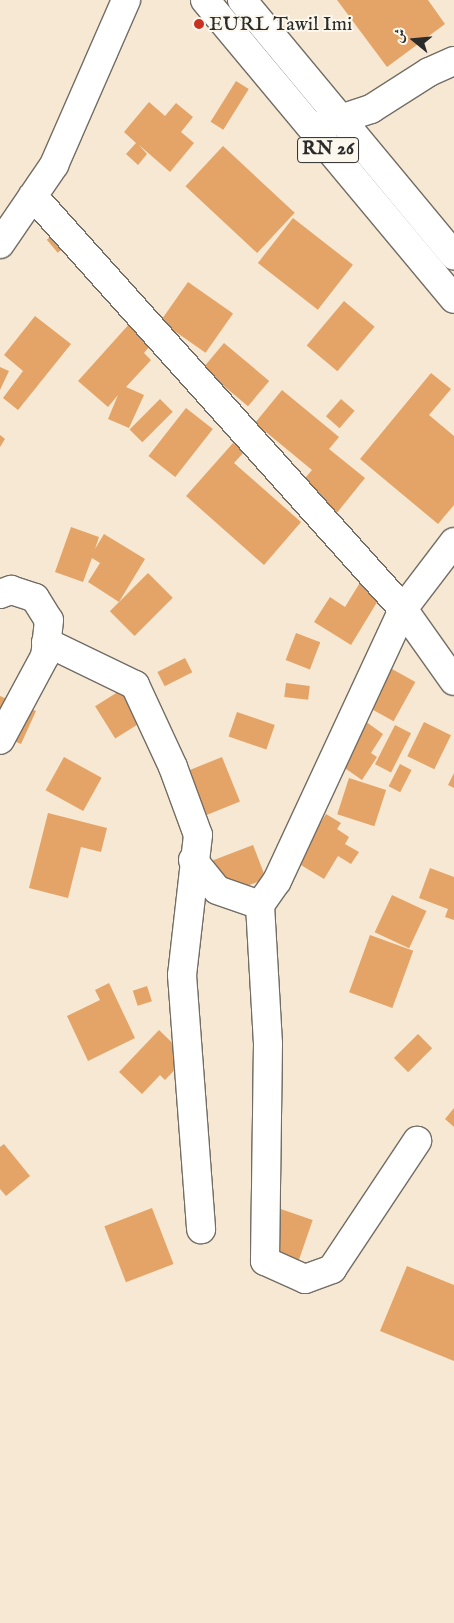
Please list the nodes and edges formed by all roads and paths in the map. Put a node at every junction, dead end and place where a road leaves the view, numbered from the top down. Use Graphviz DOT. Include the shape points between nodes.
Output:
graph roads {
  1 [pos="126,0"];
  2 [pos="205,0"];
  3 [pos="242,0"];
  4 [pos="454,61"];
  5 [pos="339,118"];
  6 [pos="311,130"];
  7 [pos="33,196"];
  8 [pos="0,244"];
  9 [pos="454,255"];
  10 [pos="454,299"];
  11 [pos="454,542"];
  12 [pos="0,594"];
  13 [pos="403,609"];
  14 [pos="46,642"];
  15 [pos="454,681"];
  16 [pos="0,740"];
  17 [pos="193,860"];
  18 [pos="260,905"];
  19 [pos="417,1141"];
  20 [pos="201,1229"];
  1 -- 7 [label="main road" via="54,165"];
  2 -- 6 [label="main road, RN 26"];
  3 -- 5 [label="main road, RN 26"];
  4 -- 5 [label="main road" via="429,72 371,109"];
  5 -- 6 [label="main road"];
  5 -- 9 [label="main road, RN 26"];
  6 -- 10 [label="main road, RN 26"];
  7 -- 8 [label="main road"];
  7 -- 13 [label="main road"];
  11 -- 13 [label="main road"];
  12 -- 14 [label="main road" via="11,590 35,598 50,620"];
  13 -- 15 [label="main road"];
  13 -- 18 [label="main road" via="281,872"];
  14 -- 16 [label="main road" via="44,656"];
  14 -- 17 [label="main road" via="134,685 173,767 198,835"];
  17 -- 18 [label="main road" via="218,890"];
  17 -- 20 [label="main road" via="182,975"];
  18 -- 19 [label="main road" via="268,1044 266,1261 305,1278 332,1270"];
}
